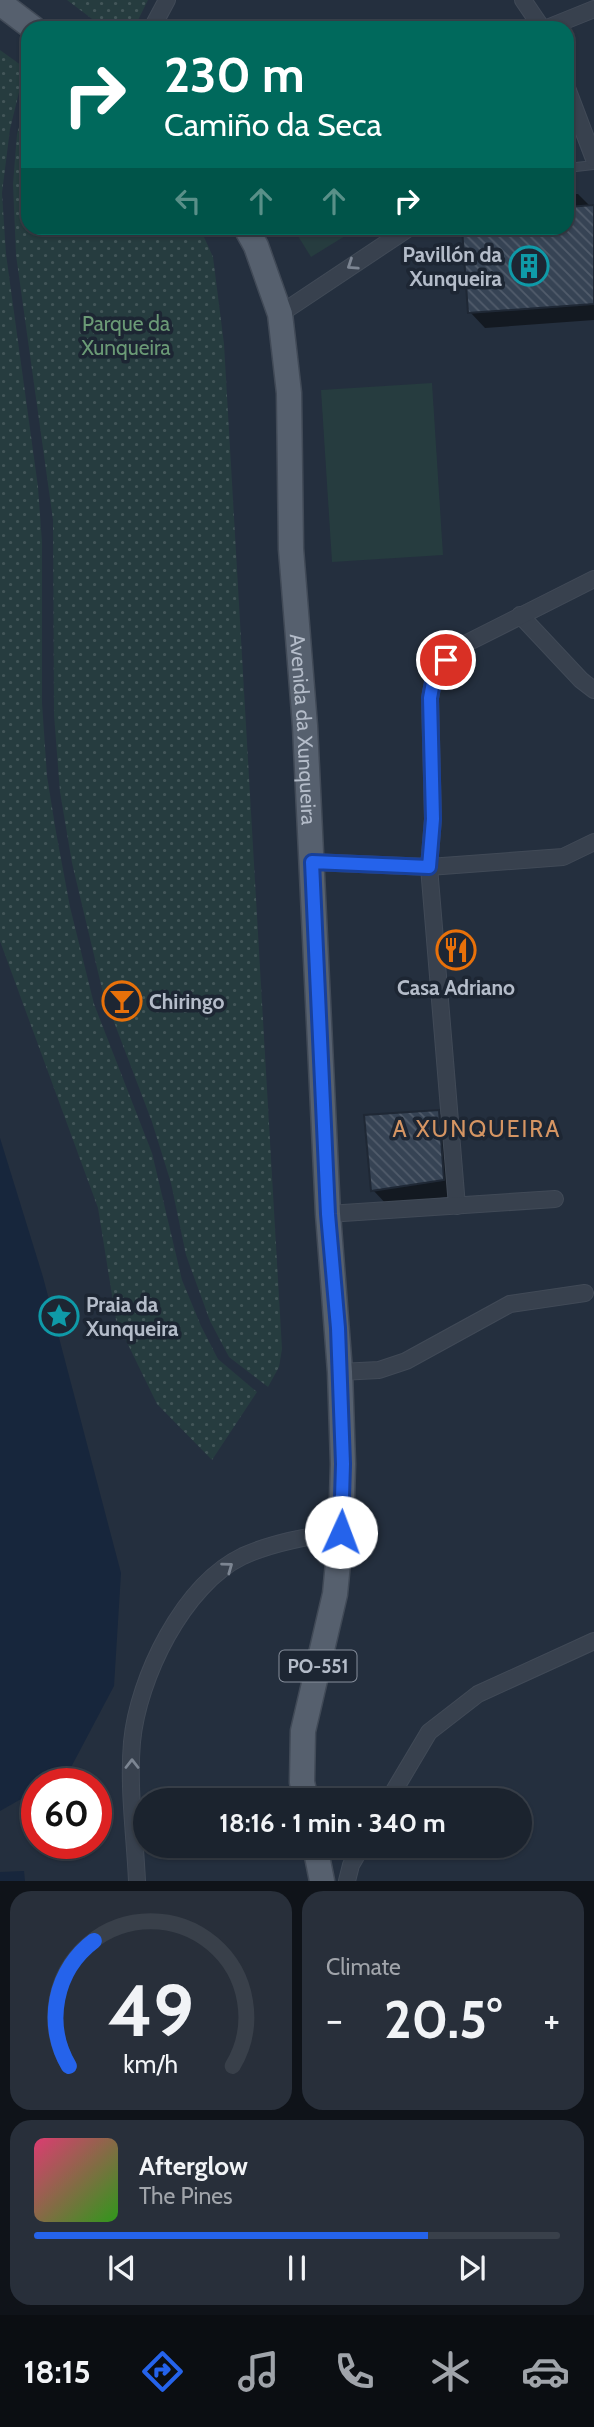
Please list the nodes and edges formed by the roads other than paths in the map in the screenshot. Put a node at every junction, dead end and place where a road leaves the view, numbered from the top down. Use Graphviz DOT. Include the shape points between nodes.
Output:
graph roads {
  1 [pos="167,0"];
  2 [pos="523,0"];
  3 [pos="0,4"];
  4 [pos="594,9"];
  5 [pos="23,21"];
  6 [pos="156,21"];
  7 [pos="540,21"];
  8 [pos="563,21"];
  9 [pos="574,122"];
  10 [pos="594,159"];
  11 [pos="594,165"];
  12 [pos="574,167"];
  13 [pos="250,235"];
  14 [pos="398,235"];
  15 [pos="280,314"];
  16 [pos="594,579"];
  17 [pos="520,615"];
  18 [pos="594,690"];
  19 [pos="594,842"];
  20 [pos="312,862"];
  21 [pos="429,867"];
  22 [pos="555,1199"];
  23 [pos="457,1206"];
  24 [pos="328,1214"];
  25 [pos="585,1293"];
  26 [pos="340,1372"];
  27 [pos="339,1525"];
  28 [pos="594,1641"];
  29 [pos="303,1788"];
  30 [pos="396,1788"];
  31 [pos="317,1858"];
  32 [pos="355,1858"];
  33 [pos="137,1881"];
  34 [pos="322,1881"];
  35 [pos="347,1881"];
  1 -- 6 [label="street"];
  2 -- 7 [label="street"];
  3 -- 5 [label="main road"];
  4 -- 8 [label="street"];
  9 -- 10 [label="street"];
  11 -- 12 [label="lane"];
  13 -- 15 [label="main road, Avenida da Xunqueira / PO-551"];
  14 -- 15 [label="street, one-way"];
  15 -- 20 [label="main road, Avenida da Xunqueira / PO-551" via="289,393 291,546"];
  16 -- 17 [label="street"];
  17 -- 18 [label="street"];
  17 -- 21 [label="street" via="463,645 434,677"];
  19 -- 21 [label="street" via="563,857"];
  20 -- 21 [label="street"];
  20 -- 24 [label="main road, Avenida da Xunqueira / PO-551"];
  21 -- 23 [label="street"];
  22 -- 23 [label="street"];
  23 -- 24 [label="street"];
  24 -- 26 [label="main road, Avenida da Xunqueira / PO-551"];
  25 -- 26 [label="street" via="510,1304 406,1362 379,1370"];
  26 -- 27 [label="main road, Avenida da Xunqueira / PO-551" via="343,1464"];
  27 -- 29 [label="main road, PO-551" via="335,1594 303,1731"];
  33 -- 27 [label="street, one-way" via="132,1740 144,1686 174,1623 191,1599 241,1558"];
  28 -- 30 [label="street" via="478,1694 429,1732"];
  31 -- 34 [label="main road"];
  32 -- 35 [label="street"];
}
